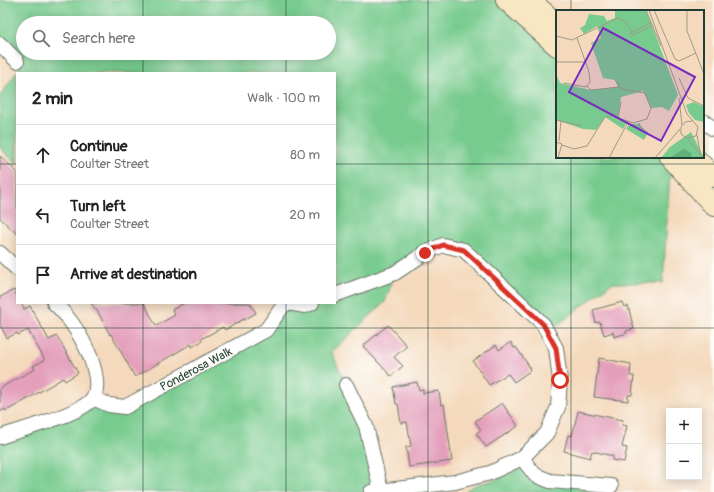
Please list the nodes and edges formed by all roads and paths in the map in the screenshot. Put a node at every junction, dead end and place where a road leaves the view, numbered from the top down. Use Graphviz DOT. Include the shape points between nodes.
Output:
graph roads {
  1 [pos="506,0"];
  2 [pos="530,0"];
  3 [pos="556,23"];
  4 [pos="0,44"];
  5 [pos="556,45"];
  6 [pos="17,61"];
  7 [pos="704,122"];
  8 [pos="714,130"];
  9 [pos="671,158"];
  10 [pos="695,158"];
  11 [pos="714,177"];
  12 [pos="714,206"];
  13 [pos="1,256"];
  14 [pos="16,268"];
  15 [pos="336,295"];
  16 [pos="55,304"];
  17 [pos="285,304"];
  18 [pos="292,304"];
  19 [pos="310,304"];
  20 [pos="346,385"];
  21 [pos="93,398"];
  22 [pos="0,437"];
  23 [pos="522,458"];
  24 [pos="611,486"];
  25 [pos="455,487"];
  26 [pos="376,491"];
  1 -- 5 [label="main road"];
  2 -- 3 [label="main road"];
  4 -- 6 [label="street"];
  7 -- 8 [label="street"];
  9 -- 12 [label="main road"];
  10 -- 11 [label="main road"];
  13 -- 14 [label="street"];
  15 -- 23 [label="street" via="395,273 425,253 443,245 464,250 543,324 556,348 560,380 558,408 547,433"];
  16 -- 21 [label="street" via="80,335 93,364 96,385"];
  17 -- 21 [label="street, Ponderosa Walk" via="266,330 125,407 109,405"];
  18 -- 19 [label="street"];
  20 -- 26 [label="street" via="366,426"];
  21 -- 22 [label="street" via="71,413"];
  23 -- 24 [label="street" via="535,475 550,481"];
  23 -- 25 [label="street"];
  25 -- 26 [label="street"];
}
